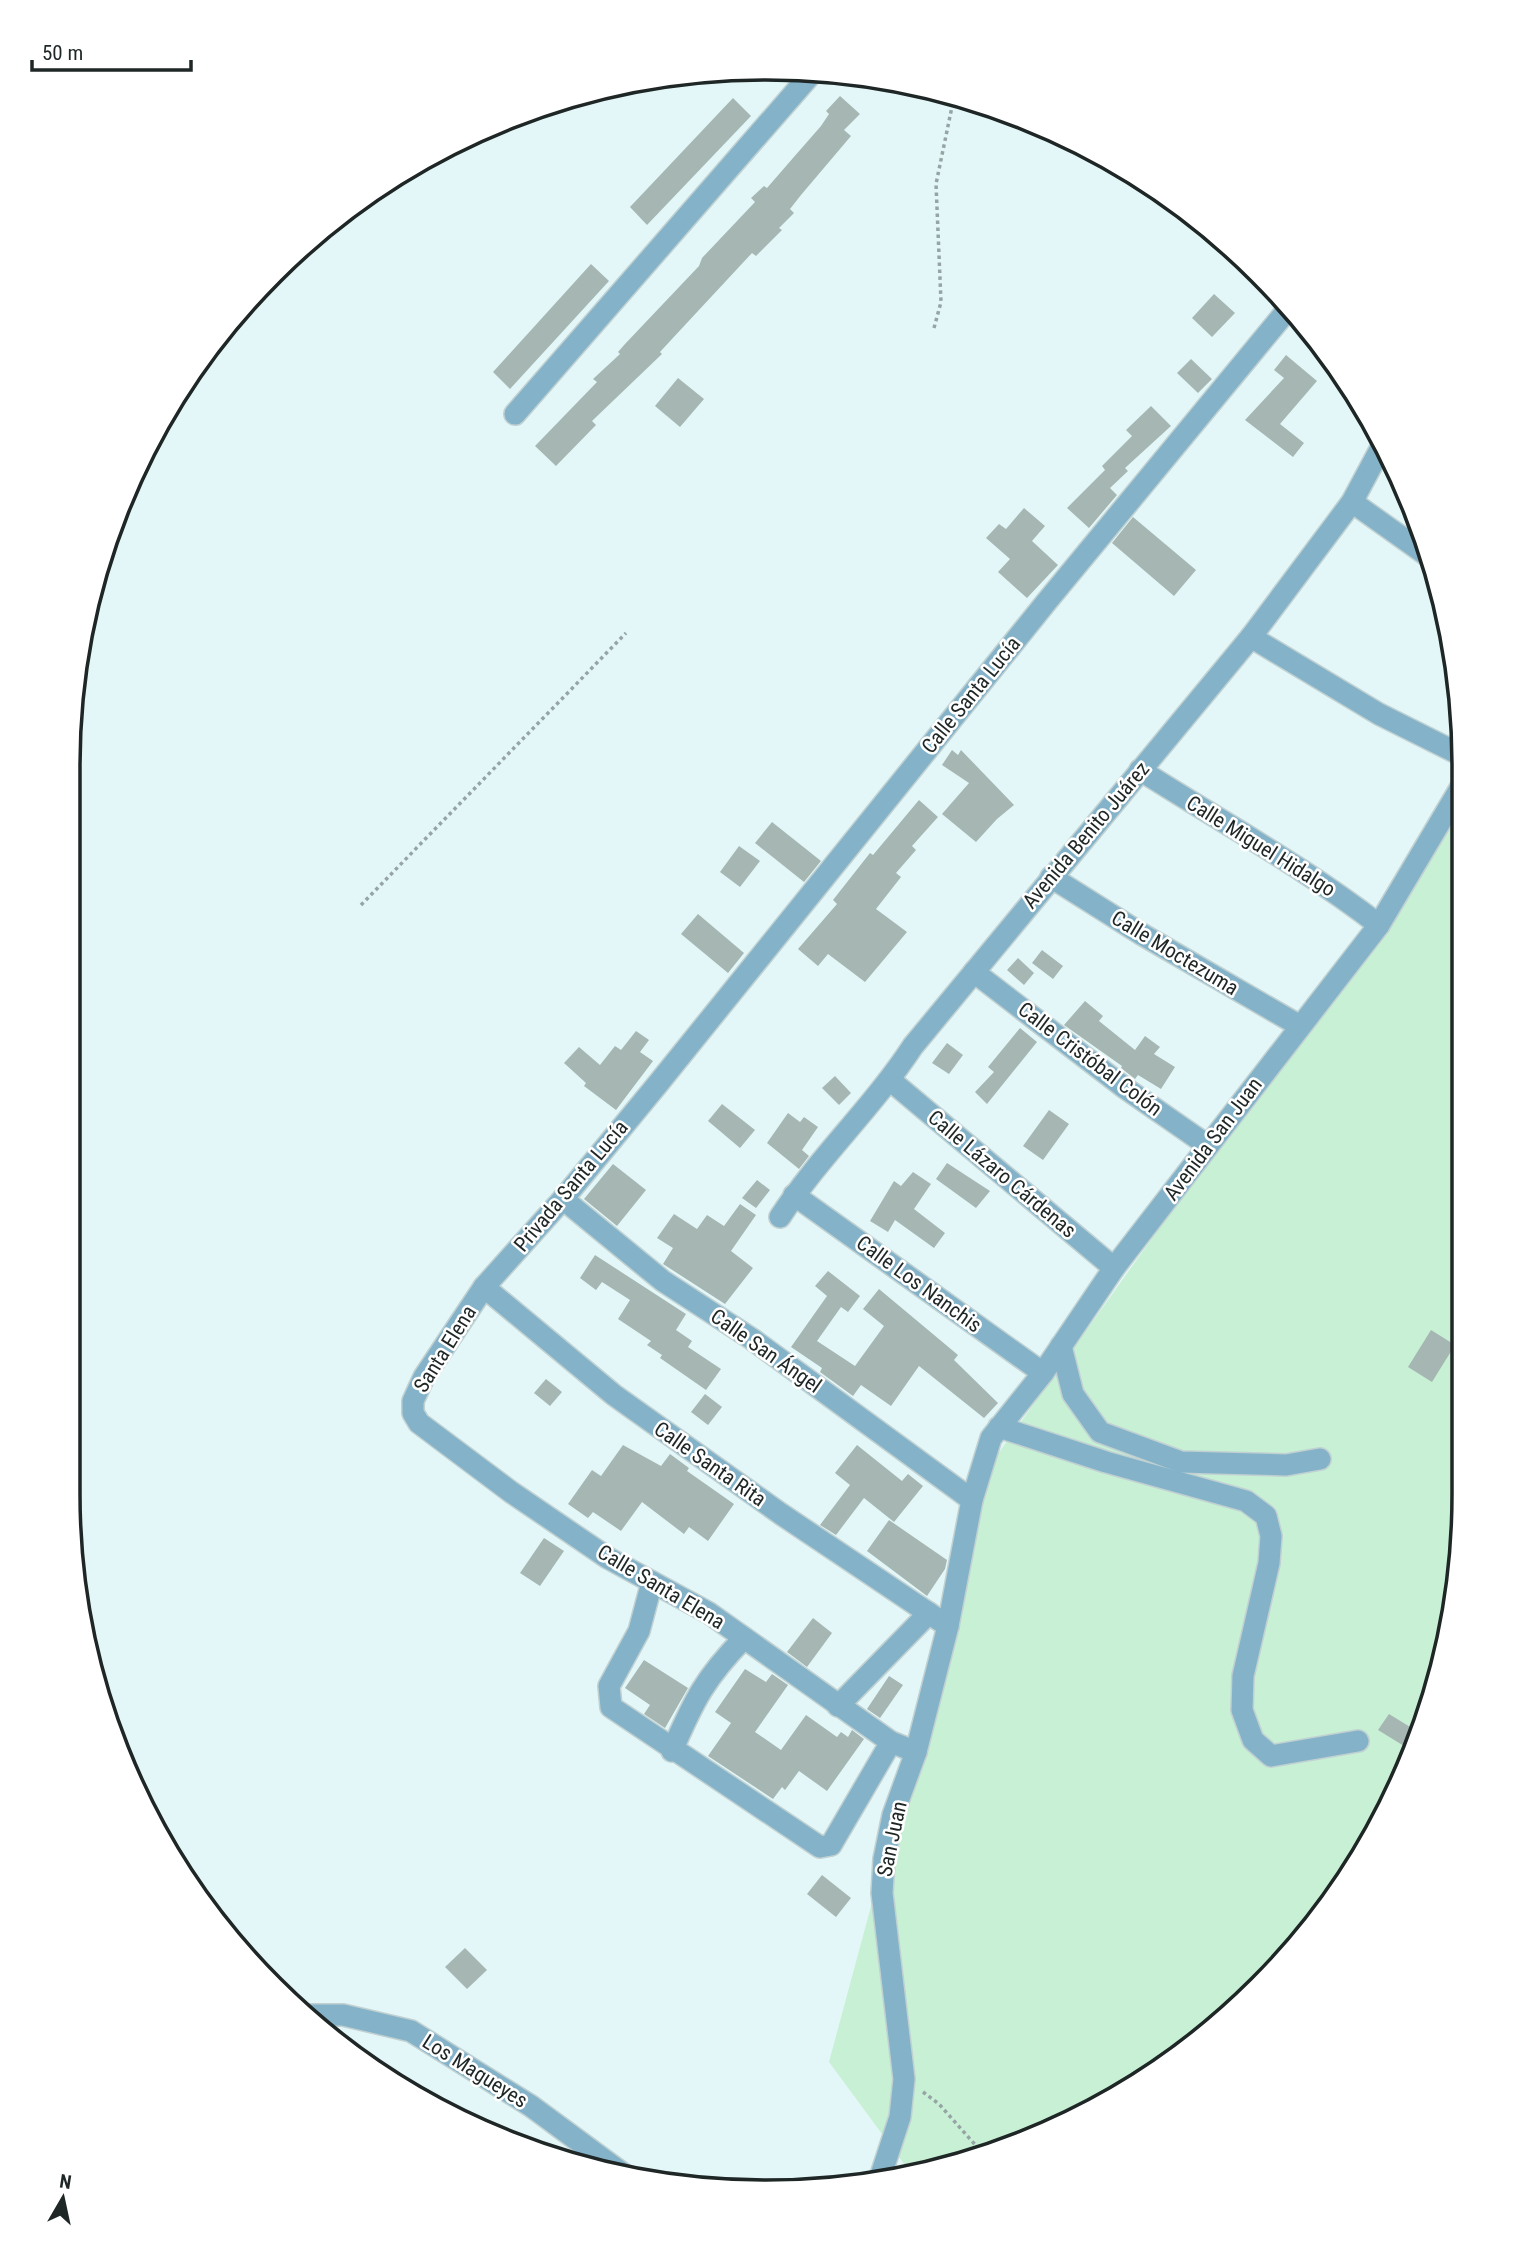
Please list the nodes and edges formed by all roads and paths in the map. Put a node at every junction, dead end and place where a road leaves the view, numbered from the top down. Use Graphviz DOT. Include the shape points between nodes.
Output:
graph roads {
  1 [pos="804,82"];
  2 [pos="952,107"];
  3 [pos="1283,316"];
  4 [pos="934,328"];
  5 [pos="515,414"];
  6 [pos="1377,455"];
  7 [pos="1352,502"];
  8 [pos="1415,547"];
  9 [pos="626,633"];
  10 [pos="1251,637"];
  11 [pos="1451,750"];
  12 [pos="1140,770"];
  13 [pos="1452,802"];
  14 [pos="1051,877"];
  15 [pos="361,905"];
  16 [pos="1379,925"];
  17 [pos="974,972"];
  18 [pos="1300,1026"];
  19 [pos="890,1080"];
  20 [pos="657,1085"];
  21 [pos="1208,1145"];
  22 [pos="794,1195"];
  23 [pos="562,1199"];
  24 [pos="780,1217"];
  25 [pos="1114,1268"];
  26 [pos="484,1287"];
  27 [pos="1060,1346"];
  28 [pos="1043,1373"];
  29 [pos="413,1413"];
  30 [pos="999,1427"];
  31 [pos="1320,1459"];
  32 [pos="972,1500"];
  33 [pos="652,1582"];
  34 [pos="929,1613"];
  35 [pos="948,1626"];
  36 [pos="744,1638"];
  37 [pos="838,1706"];
  38 [pos="1358,1741"];
  39 [pos="891,1742"];
  40 [pos="672,1751"];
  41 [pos="916,1752"];
  42 [pos="320,2015"];
  43 [pos="904,2079"];
  44 [pos="977,2147"];
  45 [pos="605,2161"];
  46 [pos="883,2170"];
  1 -- 5 [label="street"];
  2 -- 4 [label="path" via="936,184 941,302"];
  3 -- 20 [label="street, Calle Santa Lucía"];
  6 -- 7 [label="street, Avenida Benito Juárez"];
  7 -- 8 [label="street"];
  7 -- 10 [label="street, Avenida Benito Juárez"];
  9 -- 15 [label="path"];
  10 -- 11 [label="street" via="1379,714"];
  10 -- 12 [label="street, Avenida Benito Juárez"];
  12 -- 14 [label="street, Avenida Benito Juárez"];
  12 -- 16 [label="street, Calle Miguel Hidalgo" via="1324,883"];
  13 -- 16 [label="street, Avenida San Juan"];
  14 -- 17 [label="street, Avenida Benito Juárez"];
  14 -- 18 [label="street, Calle Moctezuma"];
  16 -- 18 [label="street, Avenida San Juan"];
  17 -- 19 [label="street, Avenida Benito Juárez"];
  17 -- 21 [label="street, Calle Cristóbal Colón" via="1125,1088"];
  18 -- 21 [label="street, Avenida San Juan"];
  19 -- 22 [label="street, Avenida Benito Juárez"];
  19 -- 25 [label="street, Calle Lázaro Cárdenas"];
  20 -- 23 [label="street, Privada Santa Lucía"];
  21 -- 25 [label="street, Avenida San Juan"];
  22 -- 24 [label="street, Avenida Benito Juárez"];
  22 -- 28 [label="street, Calle Los Nanchis"];
  23 -- 26 [label="street, Privada Santa Lucía"];
  23 -- 32 [label="street, Calle San Ángel" via="663,1281 752,1339"];
  25 -- 27 [label="street, Avenida San Juan"];
  26 -- 29 [label="street, Santa Elena" via="424,1377 412,1401"];
  26 -- 34 [label="street, Calle Santa Rita" via="614,1395"];
  27 -- 28 [label="street, Avenida San Juan"];
  27 -- 31 [label="street" via="1073,1394 1100,1432 1181,1462 1286,1465"];
  28 -- 30 [label="street, Avenida San Juan"];
  29 -- 33 [label="street, Calle Santa Elena" via="419,1423 511,1492"];
  30 -- 32 [label="street, Avenida San Juan" via="984,1454"];
  30 -- 38 [label="street" via="1246,1501 1266,1516 1271,1536 1269,1563 1243,1676 1242,1710 1253,1741 1270,1756"];
  32 -- 35 [label="street, San Juan"];
  33 -- 36 [label="street, Calle Santa Elena"];
  33 -- 40 [label="street" via="646,1613 608,1686 608,1698 611,1707"];
  34 -- 35 [label="street, Calle Santa Rita"];
  34 -- 37 [label="street"];
  35 -- 41 [label="street, San Juan"];
  36 -- 37 [label="street, Calle Santa Elena"];
  36 -- 40 [label="street" via="697,1694"];
  37 -- 39 [label="street, Calle Santa Elena"];
  39 -- 40 [label="street" via="827,1848"];
  39 -- 41 [label="street, Calle Santa Elena"];
  41 -- 43 [label="street, San Juan" via="893,1815 882,1893"];
  42 -- 45 [label="street, Los Magueyes" via="343,2015 411,2031 531,2106"];
  43 -- 44 [label="path" via="939,2104"];
  43 -- 46 [label="street, San Juan" via="900,2117"];
}
